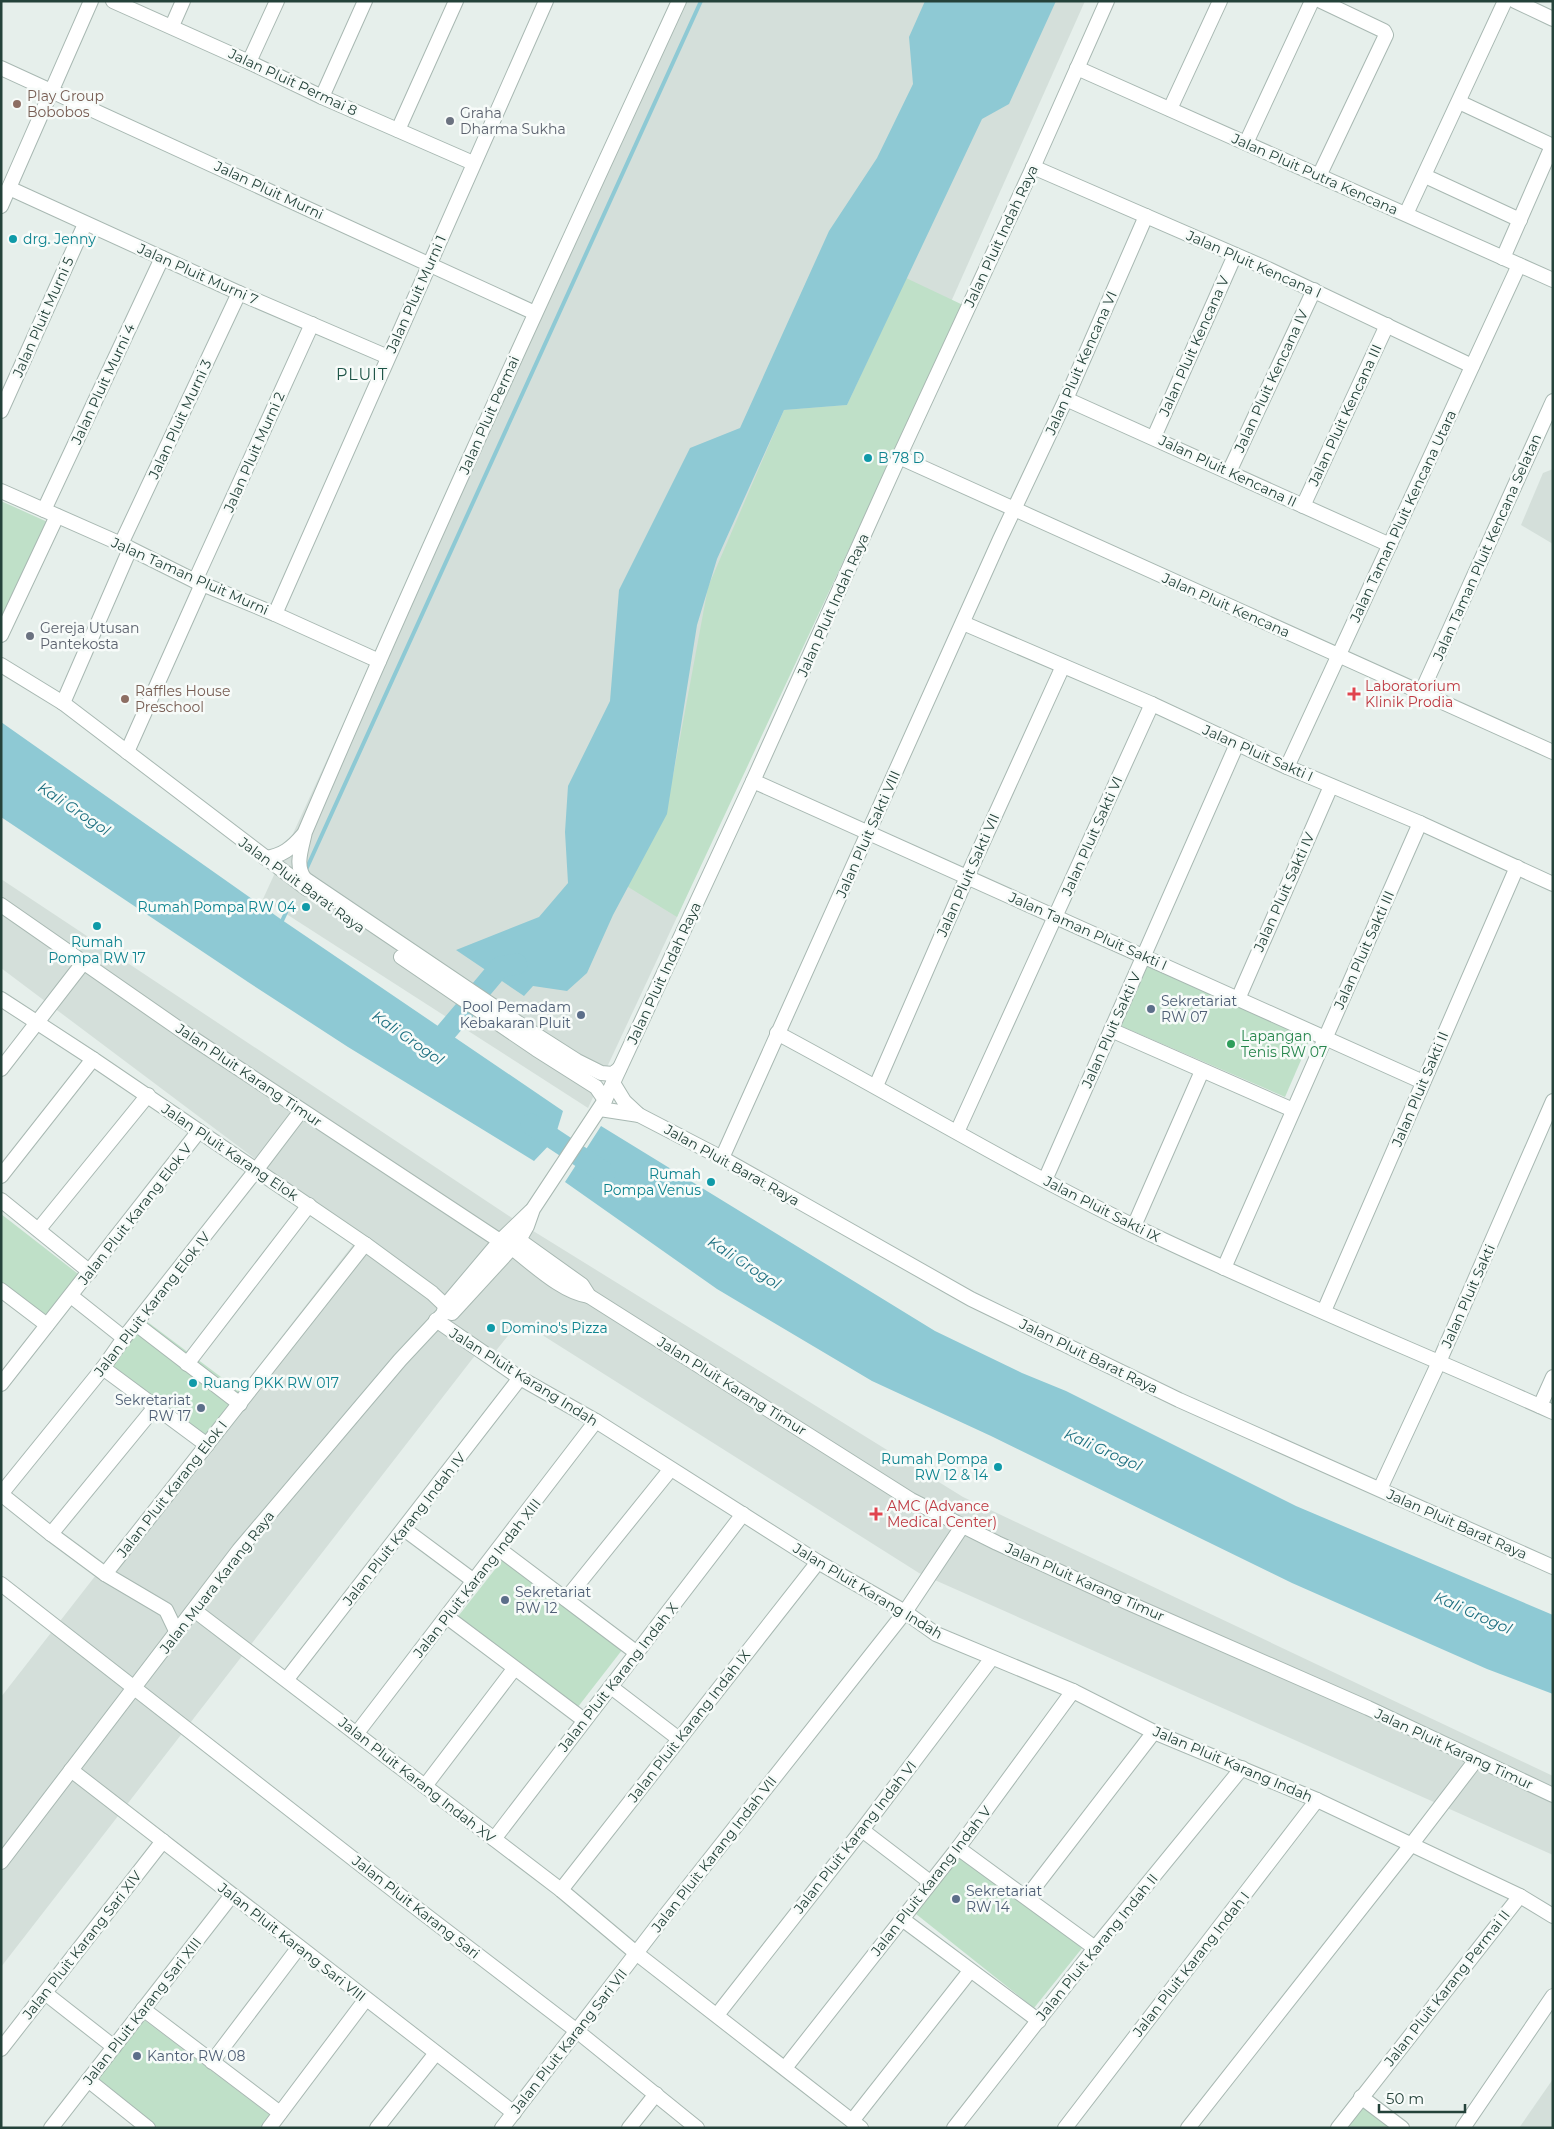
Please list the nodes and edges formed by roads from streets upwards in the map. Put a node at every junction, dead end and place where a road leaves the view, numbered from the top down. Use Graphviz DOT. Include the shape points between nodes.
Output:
graph roads {
  1 [pos="91,1"];
  2 [pos="113,1"];
  3 [pos="183,1"];
  4 [pos="276,1"];
  5 [pos="365,1"];
  6 [pos="456,1"];
  7 [pos="546,1"];
  8 [pos="679,1"];
  9 [pos="1107,1"];
  10 [pos="1220,1"];
  11 [pos="1312,1"];
  12 [pos="1321,1"];
  13 [pos="1505,1"];
  14 [pos="1515,1"];
  15 [pos="1553,19"];
  16 [pos="172,26"];
  17 [pos="249,62"];
  18 [pos="1,68"];
  19 [pos="1077,68"];
  20 [pos="52,91"];
  21 [pos="322,97"];
  22 [pos="1459,102"];
  23 [pos="1170,109"];
  24 [pos="398,130"];
  25 [pos="1246,143"];
  26 [pos="1552,146"];
  27 [pos="473,163"];
  28 [pos="1033,167"];
  29 [pos="1319,176"];
  30 [pos="1424,176"];
  31 [pos="9,188"];
  32 [pos="1,206"];
  33 [pos="1406,214"];
  34 [pos="1146,216"];
  35 [pos="1520,220"];
  36 [pos="85,224"];
  37 [pos="1235,255"];
  38 [pos="162,258"];
  39 [pos="1503,258"];
  40 [pos="430,264"];
  41 [pos="1519,265"];
  42 [pos="1553,280"];
  43 [pos="1314,290"];
  44 [pos="239,293"];
  45 [pos="535,313"];
  46 [pos="312,324"];
  47 [pos="1387,325"];
  48 [pos="388,357"];
  49 [pos="1472,366"];
  50 [pos="1066,399"];
  51 [pos="1553,401"];
  52 [pos="1,411"];
  53 [pos="1154,437"];
  54 [pos="899,457"];
  55 [pos="1229,472"];
  56 [pos="1,491"];
  57 [pos="1303,506"];
  58 [pos="1014,509"];
  59 [pos="44,510"];
  60 [pos="57,516"];
  61 [pos="1390,545"];
  62 [pos="125,546"];
  63 [pos="199,582"];
  64 [pos="275,614"];
  65 [pos="962,623"];
  66 [pos="1,635"];
  67 [pos="1338,655"];
  68 [pos="379,662"];
  69 [pos="1,665"];
  70 [pos="1063,666"];
  71 [pos="1421,693"];
  72 [pos="63,702"];
  73 [pos="1152,704"];
  74 [pos="1237,744"];
  75 [pos="127,752"];
  76 [pos="1553,752"];
  77 [pos="1287,767"];
  78 [pos="754,781"];
  79 [pos="1331,786"];
  80 [pos="1420,824"];
  81 [pos="305,832"];
  82 [pos="869,833"];
  83 [pos="265,858"];
  84 [pos="1517,867"];
  85 [pos="967,877"];
  86 [pos="1553,884"];
  87 [pos="1,905"];
  88 [pos="1056,917"];
  89 [pos="1144,956"];
  90 [pos="83,963"];
  91 [pos="1,999"];
  92 [pos="1238,999"];
  93 [pos="38,1022"];
  94 [pos="1111,1030"];
  95 [pos="777,1033"];
  96 [pos="527,1036"];
  97 [pos="1325,1038"];
  98 [pos="93,1058"];
  99 [pos="569,1063"];
  100 [pos="1,1069"];
  101 [pos="619,1069"];
  102 [pos="1202,1071"];
  103 [pos="1423,1082"];
  104 [pos="613,1083"];
  105 [pos="876,1086"];
  106 [pos="148,1096"];
  107 [pos="1553,1101"];
  108 [pos="602,1105"];
  109 [pos="1292,1110"];
  110 [pos="301,1111"];
  111 [pos="639,1115"];
  112 [pos="199,1131"];
  113 [pos="957,1132"];
  114 [pos="722,1158"];
  115 [pos="257,1169"];
  116 [pos="1,1176"];
  117 [pos="1045,1180"];
  118 [pos="1,1200"];
  119 [pos="537,1204"];
  120 [pos="309,1206"];
  121 [pos="1134,1226"];
  122 [pos="39,1229"];
  123 [pos="510,1243"];
  124 [pos="365,1244"];
  125 [pos="1224,1268"];
  126 [pos="90,1272"];
  127 [pos="1,1290"];
  128 [pos="71,1296"];
  129 [pos="445,1312"];
  130 [pos="1324,1312"];
  131 [pos="136,1324"];
  132 [pos="47,1325"];
  133 [pos="124,1338"];
  134 [pos="1439,1362"];
  135 [pos="188,1364"];
  136 [pos="103,1368"];
  137 [pos="1553,1377"];
  138 [pos="520,1378"];
  139 [pos="1,1384"];
  140 [pos="240,1404"];
  141 [pos="155,1407"];
  142 [pos="1546,1409"];
  143 [pos="596,1421"];
  144 [pos="207,1445"];
  145 [pos="670,1470"];
  146 [pos="1380,1489"];
  147 [pos="1,1494"];
  148 [pos="743,1514"];
  149 [pos="963,1526"];
  150 [pos="404,1529"];
  151 [pos="51,1534"];
  152 [pos="499,1549"];
  153 [pos="818,1562"];
  154 [pos="1553,1567"];
  155 [pos="106,1574"];
  156 [pos="474,1581"];
  157 [pos="1,1584"];
  158 [pos="566,1599"];
  159 [pos="194,1610"];
  160 [pos="904,1612"];
  161 [pos="446,1617"];
  162 [pos="177,1633"];
  163 [pos="637,1653"];
  164 [pos="992,1658"];
  165 [pos="514,1669"];
  166 [pos="287,1679"];
  167 [pos="610,1687"];
  168 [pos="134,1688"];
  169 [pos="1074,1691"];
  170 [pos="584,1720"];
  171 [pos="1154,1732"];
  172 [pos="357,1733"];
  173 [pos="679,1739"];
  174 [pos="1476,1760"];
  175 [pos="1242,1768"];
  176 [pos="71,1770"];
  177 [pos="425,1786"];
  178 [pos="1553,1795"];
  179 [pos="1318,1800"];
  180 [pos="862,1830"];
  181 [pos="494,1839"];
  182 [pos="163,1841"];
  183 [pos="1411,1845"];
  184 [pos="958,1848"];
  185 [pos="1,1862"];
  186 [pos="930,1882"];
  187 [pos="561,1890"];
  188 [pos="232,1895"];
  189 [pos="1520,1896"];
  190 [pos="1027,1897"];
  191 [pos="1553,1916"];
  192 [pos="902,1919"];
  193 [pos="299,1947"];
  194 [pos="1095,1948"];
  195 [pos="636,1953"];
  196 [pos="970,1971"];
  197 [pos="45,1993"];
  198 [pos="1553,1996"];
  199 [pos="366,1999"];
  200 [pos="143,2009"];
  201 [pos="717,2015"];
  202 [pos="1038,2021"];
  203 [pos="577,2031"];
  204 [pos="114,2047"];
  205 [pos="1,2048"];
  206 [pos="436,2053"];
  207 [pos="212,2062"];
  208 [pos="785,2068"];
  209 [pos="88,2080"];
  210 [pos="656,2094"];
  211 [pos="1361,2097"];
  212 [pos="280,2113"];
  213 [pos="514,2113"];
  214 [pos="857,2124"];
  215 [pos="51,2128"];
  216 [pos="148,2128"];
  217 [pos="269,2128"];
  218 [pos="377,2128"];
  219 [pos="502,2128"];
  220 [pos="629,2128"];
  221 [pos="697,2128"];
  222 [pos="954,2128"];
  223 [pos="1065,2128"];
  224 [pos="1188,2128"];
  225 [pos="1338,2128"];
  226 [pos="1402,2128"];
  227 [pos="1463,2128"];
  1 -- 20 [label="street"];
  2 -- 16 [label="street, Jalan Pluit Permai 8"];
  3 -- 16 [label="street"];
  4 -- 17 [label="street"];
  5 -- 21 [label="street"];
  6 -- 24 [label="street"];
  7 -- 27 [label="street, Jalan Pluit Murni 1"];
  8 -- 45 [label="street, Jalan Pluit Permai"];
  9 -- 19 [label="street, Jalan Pluit Indah Raya"];
  10 -- 23 [label="street"];
  11 -- 25 [label="street"];
  12 -- 29 [label="street" via="1384,31 1386,35"];
  13 -- 22 [label="street"];
  14 -- 15 [label="street"];
  16 -- 17 [label="street, Jalan Pluit Permai 8"];
  17 -- 21 [label="street, Jalan Pluit Permai 8"];
  18 -- 20 [label="street, Jalan Pluit Murni"];
  19 -- 23 [label="street, Jalan Pluit Putra Kencana"];
  19 -- 28 [label="street, Jalan Pluit Indah Raya"];
  20 -- 31 [label="street"];
  20 -- 40 [label="street, Jalan Pluit Murni"];
  21 -- 24 [label="street, Jalan Pluit Permai 8"];
  22 -- 26 [label="street"];
  22 -- 30 [label="street"];
  23 -- 25 [label="street, Jalan Pluit Putra Kencana"];
  24 -- 27 [label="street, Jalan Pluit Permai 8"];
  25 -- 29 [label="street, Jalan Pluit Putra Kencana"];
  26 -- 35 [label="street"];
  27 -- 40 [label="street, Jalan Pluit Murni 1"];
  28 -- 34 [label="street, Jalan Pluit Kencana I"];
  28 -- 54 [label="street, Jalan Pluit Indah Raya"];
  29 -- 33 [label="street, Jalan Pluit Putra Kencana"];
  30 -- 33 [label="street"];
  30 -- 35 [label="street"];
  31 -- 32 [label="street"];
  31 -- 36 [label="street, Jalan Pluit Murni 7"];
  33 -- 39 [label="street, Jalan Pluit Putra Kencana"];
  34 -- 37 [label="street, Jalan Pluit Kencana I"];
  34 -- 50 [label="street, Jalan Pluit Kencana VI"];
  35 -- 39 [label="street"];
  36 -- 38 [label="street, Jalan Pluit Murni 7"];
  36 -- 52 [label="street, Jalan Pluit Murni 5"];
  37 -- 43 [label="street, Jalan Pluit Kencana I"];
  37 -- 53 [label="street, Jalan Pluit Kencana V"];
  38 -- 44 [label="street, Jalan Pluit Murni 7"];
  38 -- 59 [label="street, Jalan Pluit Murni 4"];
  39 -- 41 [label="street, Jalan Pluit Putra Kencana"];
  40 -- 45 [label="street, Jalan Pluit Murni"];
  40 -- 48 [label="street, Jalan Pluit Murni 1"];
  41 -- 42 [label="street, Jalan Pluit Putra Kencana"];
  41 -- 49 [label="street, Jalan Taman Pluit Kencana Utara"];
  43 -- 47 [label="street, Jalan Pluit Kencana I"];
  43 -- 55 [label="street, Jalan Pluit Kencana IV"];
  44 -- 46 [label="street, Jalan Pluit Murni 7"];
  44 -- 62 [label="street, Jalan Pluit Murni 3"];
  45 -- 68 [label="street, Jalan Pluit Permai"];
  46 -- 48 [label="street, Jalan Pluit Murni 7"];
  46 -- 63 [label="street, Jalan Pluit Murni 2"];
  47 -- 49 [label="street, Jalan Pluit Kencana I"];
  47 -- 57 [label="street, Jalan Pluit Kencana III"];
  48 -- 64 [label="street, Jalan Pluit Murni 1"];
  49 -- 61 [label="street, Jalan Taman Pluit Kencana Utara"];
  50 -- 53 [label="street, Jalan Pluit Kencana II"];
  50 -- 58 [label="street, Jalan Pluit Kencana VI"];
  51 -- 71 [label="street, Jalan Taman Pluit Kencana Selatan"];
  53 -- 55 [label="street, Jalan Pluit Kencana II"];
  54 -- 58 [label="street, Jalan Pluit Kencana"];
  54 -- 78 [label="street, Jalan Pluit Indah Raya"];
  55 -- 57 [label="street, Jalan Pluit Kencana II"];
  56 -- 59 [label="street, Jalan Taman Pluit Murni"];
  57 -- 61 [label="street, Jalan Pluit Kencana II"];
  58 -- 65 [label="street, Jalan Pluit Sakti VIII"];
  58 -- 67 [label="street, Jalan Pluit Kencana"];
  59 -- 60 [label="street, Jalan Taman Pluit Murni"];
  60 -- 62 [label="street, Jalan Taman Pluit Murni"];
  60 -- 66 [label="street"];
  61 -- 67 [label="street, Jalan Taman Pluit Kencana Utara"];
  62 -- 63 [label="street, Jalan Taman Pluit Murni"];
  62 -- 72 [label="street, Jalan Pluit Murni 3"];
  63 -- 64 [label="street, Jalan Taman Pluit Murni"];
  63 -- 75 [label="street, Jalan Pluit Murni 2"];
  64 -- 68 [label="street, Jalan Taman Pluit Murni"];
  65 -- 70 [label="street, Jalan Pluit Sakti I"];
  65 -- 82 [label="street, Jalan Pluit Sakti VIII"];
  67 -- 71 [label="street, Jalan Pluit Kencana"];
  67 -- 77 [label="street, Jalan Taman Pluit Kencana Utara"];
  68 -- 81 [label="street, Jalan Pluit Permai"];
  69 -- 72 [label="street, Jalan Pluit Barat Raya"];
  70 -- 73 [label="street, Jalan Pluit Sakti I"];
  70 -- 85 [label="street, Jalan Pluit Sakti VII"];
  71 -- 76 [label="street, Jalan Pluit Kencana"];
  72 -- 75 [label="street, Jalan Pluit Barat Raya"];
  73 -- 74 [label="street, Jalan Pluit Sakti I"];
  73 -- 88 [label="street, Jalan Pluit Sakti VI"];
  74 -- 77 [label="street, Jalan Pluit Sakti I"];
  74 -- 89 [label="street, Jalan Pluit Sakti V"];
  75 -- 83 [label="street, Jalan Pluit Barat Raya"];
  77 -- 79 [label="street, Jalan Pluit Sakti I"];
  78 -- 82 [label="street, Jalan Taman Pluit Sakti I"];
  78 -- 101 [label="street, Jalan Pluit Indah Raya"];
  79 -- 80 [label="street, Jalan Pluit Sakti I"];
  79 -- 92 [label="street, Jalan Pluit Sakti IV"];
  80 -- 84 [label="street, Jalan Pluit Sakti I"];
  80 -- 97 [label="street, Jalan Pluit Sakti III"];
  81 -- 83 [label="street" via="288,850"];
  81 -- 96 [label="street, Jalan Pluit Barat Raya" via="299,861 300,874 305,879"];
  82 -- 85 [label="street, Jalan Taman Pluit Sakti I"];
  82 -- 95 [label="street, Jalan Pluit Sakti VIII"];
  83 -- 96 [label="street, Jalan Pluit Barat Raya" via="448,989"];
  84 -- 86 [label="street, Jalan Pluit Sakti I"];
  84 -- 103 [label="street, Jalan Pluit Sakti II"];
  85 -- 88 [label="street, Jalan Taman Pluit Sakti I"];
  85 -- 105 [label="street, Jalan Pluit Sakti VII"];
  87 -- 90 [label="street, Jalan Pluit Karang Timur"];
  88 -- 89 [label="street, Jalan Taman Pluit Sakti I"];
  88 -- 113 [label="street, Jalan Pluit Sakti VI"];
  89 -- 92 [label="street, Jalan Taman Pluit Sakti I"];
  89 -- 94 [label="street, Jalan Pluit Sakti V"];
  90 -- 93 [label="street"];
  90 -- 110 [label="street, Jalan Pluit Karang Timur"];
  91 -- 93 [label="street, Jalan Pluit Karang Elok"];
  92 -- 97 [label="street, Jalan Taman Pluit Sakti I"];
  93 -- 98 [label="street, Jalan Pluit Karang Elok"];
  93 -- 100 [label="street"];
  94 -- 102 [label="street"];
  94 -- 117 [label="street, Jalan Pluit Sakti V"];
  95 -- 105 [label="street, Jalan Pluit Sakti IX"];
  95 -- 114 [label="street, Jalan Pluit Sakti VIII"];
  96 -- 99 [label="street, Jalan Pluit Barat Raya"];
  97 -- 103 [label="street, Jalan Taman Pluit Sakti I"];
  97 -- 109 [label="street, Jalan Pluit Sakti III"];
  98 -- 106 [label="street, Jalan Pluit Karang Elok"];
  98 -- 116 [label="street"];
  99 -- 101 [label="street, Jalan Pluit Barat Raya" via="607,1075"];
  99 -- 108 [label="street, Jalan Pluit Barat Raya" via="596,1087"];
  101 -- 104 [label="street, Jalan Pluit Indah Raya"];
  102 -- 109 [label="street"];
  102 -- 121 [label="street"];
  103 -- 130 [label="street, Jalan Pluit Sakti II"];
  104 -- 108 [label="street, Jalan Pluit Indah Raya"];
  104 -- 111 [label="street, Jalan Pluit Barat Raya" via="624,1101"];
  105 -- 113 [label="street, Jalan Pluit Sakti IX"];
  106 -- 112 [label="street, Jalan Pluit Karang Elok"];
  106 -- 122 [label="street"];
  107 -- 134 [label="street, Jalan Pluit Sakti"];
  108 -- 111 [label="street, Jalan Pluit Barat Raya"];
  108 -- 119 [label="street, Jalan Pluit Indah Raya"];
  109 -- 125 [label="street, Jalan Pluit Sakti III"];
  110 -- 115 [label="street, Jalan Pluit Karang Elok IV"];
  110 -- 123 [label="street, Jalan Pluit Karang Timur"];
  111 -- 114 [label="street, Jalan Pluit Barat Raya"];
  112 -- 115 [label="street, Jalan Pluit Karang Elok"];
  112 -- 126 [label="street, Jalan Pluit Karang Elok V"];
  113 -- 117 [label="street, Jalan Pluit Sakti IX"];
  114 -- 146 [label="street, Jalan Pluit Barat Raya" via="972,1300 1179,1400"];
  115 -- 120 [label="street, Jalan Pluit Karang Elok"];
  115 -- 131 [label="street, Jalan Pluit Karang Elok IV"];
  117 -- 121 [label="street, Jalan Pluit Sakti IX"];
  118 -- 122 [label="street"];
  119 -- 123 [label="street, Jalan Muara Karang Raya" via="525,1215"];
  120 -- 124 [label="street, Jalan Pluit Karang Elok"];
  120 -- 135 [label="street"];
  121 -- 125 [label="street, Jalan Pluit Sakti IX"];
  122 -- 126 [label="street"];
  123 -- 129 [label="street, Jalan Muara Karang Raya"];
  123 -- 149 [label="street, Jalan Pluit Karang Timur" via="582,1285 589,1296 911,1500"];
  124 -- 129 [label="street, Jalan Pluit Karang Elok" via="432,1293"];
  124 -- 140 [label="street, Jalan Pluit Karang Elok I"];
  125 -- 130 [label="street, Jalan Pluit Sakti IX"];
  126 -- 128 [label="street, Jalan Pluit Karang Elok V"];
  127 -- 132 [label="street"];
  128 -- 132 [label="street, Jalan Pluit Karang Elok V"];
  128 -- 133 [label="street, Jalan Pluit Karang Elok V"];
  129 -- 138 [label="street, Jalan Pluit Karang Indah"];
  129 -- 159 [label="street, Jalan Muara Karang Raya" via="239,1550"];
  130 -- 134 [label="street, Jalan Pluit Sakti IX"];
  131 -- 133 [label="street, Jalan Pluit Karang Elok IV"];
  131 -- 135 [label="street"];
  132 -- 139 [label="street, Jalan Pluit Karang Elok V"];
  133 -- 136 [label="street, Jalan Pluit Karang Elok IV"];
  134 -- 142 [label="street, Jalan Pluit Sakti IX"];
  134 -- 146 [label="street, Jalan Pluit Sakti"];
  135 -- 140 [label="street"];
  136 -- 141 [label="street"];
  136 -- 147 [label="street, Jalan Pluit Karang Elok IV"];
  137 -- 142 [label="street"];
  138 -- 143 [label="street, Jalan Pluit Karang Indah"];
  138 -- 150 [label="street, Jalan Pluit Karang Indah IV"];
  140 -- 144 [label="street, Jalan Pluit Karang Elok I"];
  141 -- 144 [label="street"];
  141 -- 151 [label="street"];
  143 -- 145 [label="street, Jalan Pluit Karang Indah"];
  143 -- 152 [label="street, Jalan Pluit Karang Indah XIII"];
  144 -- 155 [label="street, Jalan Pluit Karang Elok I"];
  145 -- 148 [label="street, Jalan Pluit Karang Indah"];
  145 -- 158 [label="street"];
  146 -- 154 [label="street, Jalan Pluit Barat Raya"];
  147 -- 151 [label="street"];
  148 -- 153 [label="street, Jalan Pluit Karang Indah"];
  148 -- 163 [label="street, Jalan Pluit Karang Indah X"];
  149 -- 160 [label="street, Jalan Pluit Karang Indah VII"];
  149 -- 174 [label="street, Jalan Pluit Karang Timur"];
  150 -- 156 [label="street"];
  150 -- 166 [label="street, Jalan Pluit Karang Indah IV"];
  151 -- 155 [label="street"];
  152 -- 156 [label="street, Jalan Pluit Karang Indah XIII"];
  152 -- 158 [label="street"];
  153 -- 160 [label="street, Jalan Pluit Karang Indah"];
  153 -- 173 [label="street, Jalan Pluit Karang Indah IX"];
  155 -- 162 [label="street" via="166,1610"];
  156 -- 161 [label="street, Jalan Pluit Karang Indah XIII"];
  157 -- 168 [label="street, Jalan Pluit Karang Sari"];
  158 -- 163 [label="street"];
  159 -- 162 [label="street, Jalan Muara Karang Raya"];
  159 -- 166 [label="street, Jalan Pluit Karang Indah XV"];
  160 -- 164 [label="street, Jalan Pluit Karang Indah" via="936,1634"];
  160 -- 195 [label="street, Jalan Pluit Karang Indah VII"];
  161 -- 165 [label="street"];
  161 -- 172 [label="street, Jalan Pluit Karang Indah XIII"];
  162 -- 168 [label="street, Jalan Muara Karang Raya"];
  163 -- 167 [label="street, Jalan Pluit Karang Indah X"];
  164 -- 169 [label="street, Jalan Pluit Karang Indah"];
  164 -- 180 [label="street, Jalan Pluit Karang Indah VI"];
  165 -- 170 [label="street"];
  165 -- 177 [label="street"];
  166 -- 172 [label="street, Jalan Pluit Karang Indah XV"];
  167 -- 170 [label="street, Jalan Pluit Karang Indah X"];
  167 -- 173 [label="street"];
  168 -- 176 [label="street, Jalan Muara Karang Raya"];
  168 -- 203 [label="street, Jalan Pluit Karang Sari"];
  169 -- 171 [label="street, Jalan Pluit Karang Indah"];
  169 -- 184 [label="street, Jalan Pluit Karang Indah V"];
  170 -- 181 [label="street, Jalan Pluit Karang Indah X"];
  171 -- 175 [label="street, Jalan Pluit Karang Indah"];
  171 -- 190 [label="street"];
  172 -- 177 [label="street, Jalan Pluit Karang Indah XV"];
  173 -- 187 [label="street, Jalan Pluit Karang Indah IX"];
  174 -- 178 [label="street, Jalan Pluit Karang Timur"];
  174 -- 183 [label="street"];
  175 -- 179 [label="street, Jalan Pluit Karang Indah"];
  175 -- 194 [label="street, Jalan Pluit Karang Indah II"];
  176 -- 182 [label="street, Jalan Pluit Karang Sari VIII"];
  176 -- 185 [label="street, Jalan Muara Karang Raya"];
  177 -- 181 [label="street, Jalan Pluit Karang Indah XV"];
  179 -- 183 [label="street, Jalan Pluit Karang Indah"];
  179 -- 223 [label="street, Jalan Pluit Karang Indah I"];
  180 -- 186 [label="street"];
  180 -- 201 [label="street, Jalan Pluit Karang Indah VI"];
  181 -- 187 [label="street, Jalan Pluit Karang Indah XV"];
  182 -- 188 [label="street, Jalan Pluit Karang Sari VIII"];
  182 -- 197 [label="street, Jalan Pluit Karang Sari XIV"];
  183 -- 189 [label="street, Jalan Pluit Karang Indah"];
  183 -- 224 [label="street"];
  184 -- 186 [label="street, Jalan Pluit Karang Indah V"];
  184 -- 190 [label="street"];
  186 -- 192 [label="street, Jalan Pluit Karang Indah V"];
  187 -- 195 [label="street, Jalan Pluit Karang Indah XV"];
  188 -- 193 [label="street, Jalan Pluit Karang Sari VIII"];
  188 -- 200 [label="street, Jalan Pluit Karang Sari XIII"];
  189 -- 191 [label="street, Jalan Pluit Karang Indah"];
  189 -- 211 [label="street, Jalan Pluit Karang Permai II"];
  190 -- 194 [label="street"];
  192 -- 196 [label="street"];
  192 -- 208 [label="street, Jalan Pluit Karang Indah V"];
  193 -- 199 [label="street, Jalan Pluit Karang Sari VIII"];
  193 -- 207 [label="street"];
  194 -- 202 [label="street, Jalan Pluit Karang Indah II"];
  195 -- 201 [label="street"];
  195 -- 203 [label="street, Jalan Pluit Karang Sari VII"];
  196 -- 202 [label="street"];
  196 -- 214 [label="street"];
  197 -- 204 [label="street"];
  197 -- 205 [label="street, Jalan Pluit Karang Sari XIV"];
  198 -- 227 [label="street"];
  199 -- 206 [label="street, Jalan Pluit Karang Sari VIII"];
  199 -- 212 [label="street"];
  200 -- 204 [label="street, Jalan Pluit Karang Sari XIII"];
  200 -- 207 [label="street"];
  201 -- 208 [label="street"];
  202 -- 222 [label="street, Jalan Pluit Karang Indah II"];
  203 -- 210 [label="street, Jalan Pluit Karang Sari"];
  203 -- 213 [label="street, Jalan Pluit Karang Sari VII"];
  204 -- 209 [label="street, Jalan Pluit Karang Sari XIII"];
  206 -- 213 [label="street, Jalan Pluit Karang Sari VIII"];
  206 -- 218 [label="street"];
  207 -- 212 [label="street"];
  208 -- 214 [label="street"];
  209 -- 215 [label="street, Jalan Pluit Karang Sari XIII"];
  209 -- 216 [label="street"];
  210 -- 220 [label="street"];
  210 -- 221 [label="street, Jalan Pluit Karang Sari"];
  211 -- 225 [label="street, Jalan Pluit Karang Permai II"];
  211 -- 226 [label="street"];
  212 -- 217 [label="street"];
  213 -- 219 [label="street, Jalan Pluit Karang Sari VII"];
}
